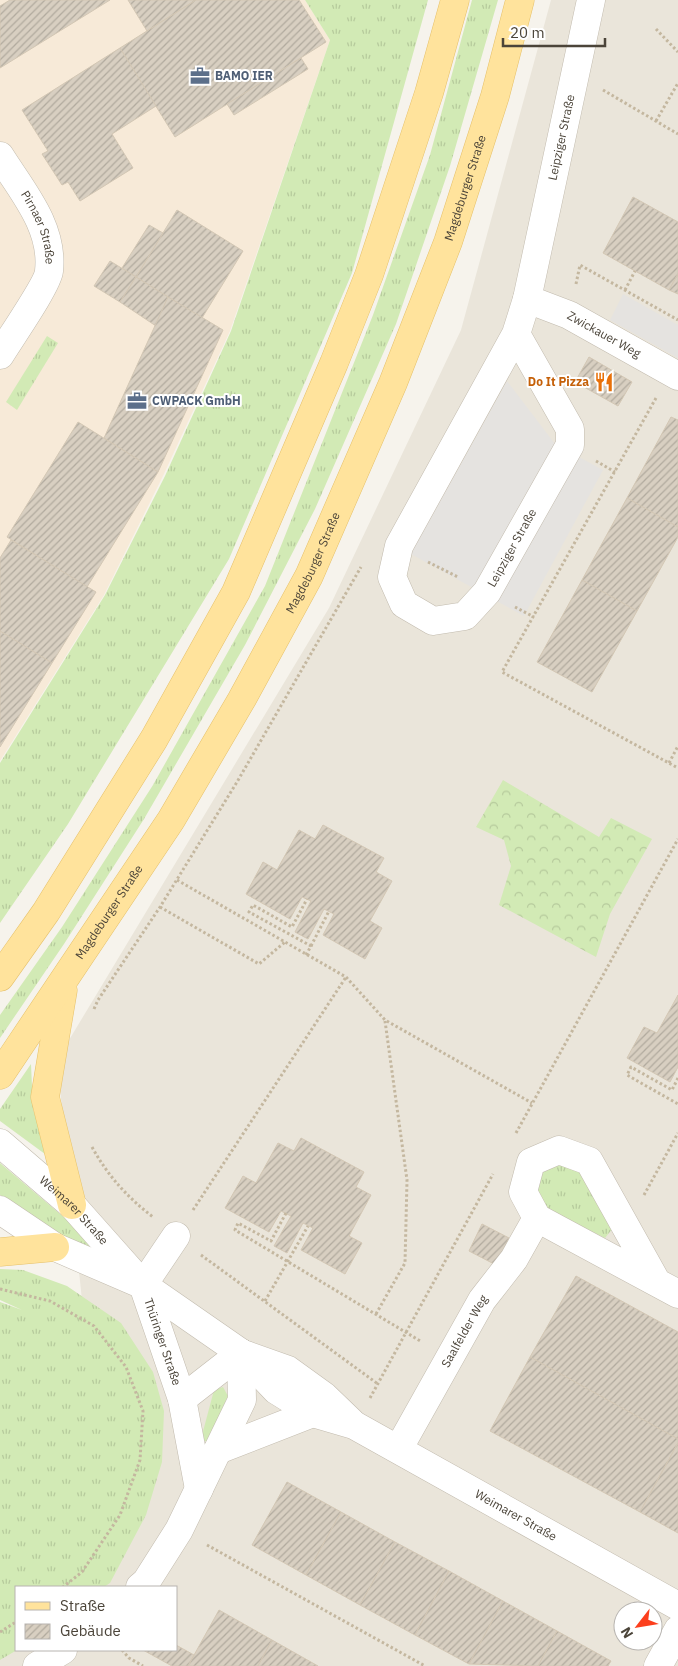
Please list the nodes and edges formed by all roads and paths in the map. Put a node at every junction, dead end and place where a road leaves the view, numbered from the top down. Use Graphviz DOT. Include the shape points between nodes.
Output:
graph roads {
  1 [pos="456,0"];
  2 [pos="520,0"];
  3 [pos="591,0"];
  4 [pos="656,29"];
  5 [pos="678,52"];
  6 [pos="575,75"];
  7 [pos="678,83"];
  8 [pos="656,121"];
  9 [pos="678,134"];
  10 [pos="0,156"];
  11 [pos="635,271"];
  12 [pos="625,290"];
  13 [pos="527,299"];
  14 [pos="569,314"];
  15 [pos="678,320"];
  16 [pos="516,334"];
  17 [pos="0,354"];
  18 [pos="674,374"];
  19 [pos="338,607"];
  20 [pos="678,746"];
  21 [pos="669,763"];
  22 [pos="678,768"];
  23 [pos="177,880"];
  24 [pos="307,899"];
  25 [pos="160,907"];
  26 [pos="329,911"];
  27 [pos="285,942"];
  28 [pos="311,946"];
  29 [pos="306,955"];
  30 [pos="125,958"];
  31 [pos="0,977"];
  32 [pos="346,977"];
  33 [pos="65,981"];
  34 [pos="385,1020"];
  35 [pos="0,1075"];
  36 [pos="678,1078"];
  37 [pos="532,1103"];
  38 [pos="678,1104"];
  39 [pos="678,1133"];
  40 [pos="0,1143"];
  41 [pos="72,1205"];
  42 [pos="0,1210"];
  43 [pos="618,1211"];
  44 [pos="286,1213"];
  45 [pos="537,1218"];
  46 [pos="308,1226"];
  47 [pos="176,1236"];
  48 [pos="55,1247"];
  49 [pos="0,1252"];
  50 [pos="288,1262"];
  51 [pos="143,1284"];
  52 [pos="667,1288"];
  53 [pos="0,1289"];
  54 [pos="265,1301"];
  55 [pos="376,1314"];
  56 [pos="241,1353"];
  57 [pos="448,1357"];
  58 [pos="345,1360"];
  59 [pos="378,1384"];
  60 [pos="182,1399"];
  61 [pos="313,1413"];
  62 [pos="354,1424"];
  63 [pos="399,1448"];
  64 [pos="218,1450"];
  65 [pos="199,1489"];
  66 [pos="179,1530"];
  67 [pos="64,1586"];
  68 [pos="141,1586"];
  69 [pos="678,1606"];
  70 [pos="15,1623"];
  71 [pos="678,1630"];
  72 [pos="0,1632"];
  73 [pos="61,1651"];
  74 [pos="123,1651"];
  75 [pos="38,1666"];
  76 [pos="142,1666"];
  77 [pos="425,1666"];
  78 [pos="658,1666"];
  1 -- 31 [label="main road" via="369,275 236,592 154,739 46,912"];
  2 -- 33 [label="main road, Magdeburger Straße" via="496,96 448,242 393,383 309,576 171,820"];
  3 -- 6 [label="street, Leipziger Straße"];
  4 -- 5 [label="path"];
  6 -- 8 [label="path"];
  6 -- 13 [label="street, Leipziger Straße"];
  7 -- 8 [label="path"];
  8 -- 9 [label="path"];
  10 -- 17 [label="street, Pirnaer Straße" via="46,232 49,272"];
  11 -- 12 [label="path"];
  12 -- 14 [label="path" via="580,265"];
  12 -- 15 [label="path"];
  13 -- 14 [label="street, Zwickauer Weg"];
  13 -- 16 [label="street, Leipziger Straße"];
  14 -- 18 [label="street, Zwickauer Weg"];
  16 -- 16 [label="street, Leipziger Straße" via="399,546 392,576 404,604 433,621 465,616 487,592 570,445 570,429"];
  18 -- 21 [label="path" via="502,672"];
  19 -- 23 [label="path"];
  20 -- 21 [label="path"];
  21 -- 22 [label="path"];
  23 -- 25 [label="path"];
  23 -- 27 [label="path"];
  24 -- 28 [label="path" via="292,927 253,905 249,912"];
  25 -- 27 [label="path" via="259,964"];
  25 -- 30 [label="path"];
  26 -- 28 [label="path"];
  27 -- 29 [label="path"];
  28 -- 29 [label="path"];
  29 -- 32 [label="path"];
  32 -- 34 [label="path"];
  32 -- 47 [label="path"];
  33 -- 35 [label="main road, Magdeburger Straße"];
  33 -- 41 [label="main road" via="44,1097"];
  34 -- 37 [label="path"];
  34 -- 55 [label="path" via="406,1180 405,1263"];
  36 -- 38 [label="path" via="672,1090 631,1067 627,1075"];
  39 -- 43 [label="path" via="645,1194"];
  40 -- 41 [label="street, Weimarer Straße"];
  41 -- 51 [label="street, Weimarer Straße"];
  42 -- 48 [label="street, Weimarer Straße"];
  43 -- 45 [label="street" via="589,1161 559,1150 531,1162 523,1192"];
  43 -- 52 [label="street"];
  44 -- 50 [label="path" via="271,1241 238,1223 235,1230"];
  45 -- 52 [label="street"];
  45 -- 57 [label="street, Saalfelder Weg" via="514,1259 482,1300"];
  46 -- 50 [label="path"];
  47 -- 51 [label="street"];
  48 -- 49 [label="main road"];
  48 -- 51 [label="street, Weimarer Straße"];
  50 -- 54 [label="path"];
  50 -- 55 [label="path"];
  51 -- 56 [label="street, Weimarer Straße"];
  51 -- 60 [label="street, Thüringer Straße"];
  53 -- 67 [label="path" via="50,1301 94,1326 126,1367 143,1411 140,1460 120,1516 82,1572"];
  55 -- 57 [label="path"];
  56 -- 60 [label="street, Thüringer Straße"];
  56 -- 61 [label="street, Weimarer Straße" via="276,1390"];
  56 -- 62 [label="street, Weimarer Straße" via="288,1370 324,1396"];
  56 -- 64 [label="street" via="242,1400"];
  57 -- 63 [label="street, Saalfelder Weg"];
  58 -- 59 [label="path"];
  60 -- 65 [label="street, Thüringer Straße"];
  61 -- 62 [label="street, Weimarer Straße"];
  61 -- 64 [label="street"];
  62 -- 63 [label="street, Weimarer Straße"];
  63 -- 69 [label="street, Weimarer Straße"];
  64 -- 65 [label="street"];
  65 -- 66 [label="street"];
  66 -- 68 [label="street"];
  66 -- 77 [label="path"];
  70 -- 72 [label="path"];
  71 -- 78 [label="street"];
  73 -- 75 [label="street"];
  74 -- 76 [label="path"];
}
